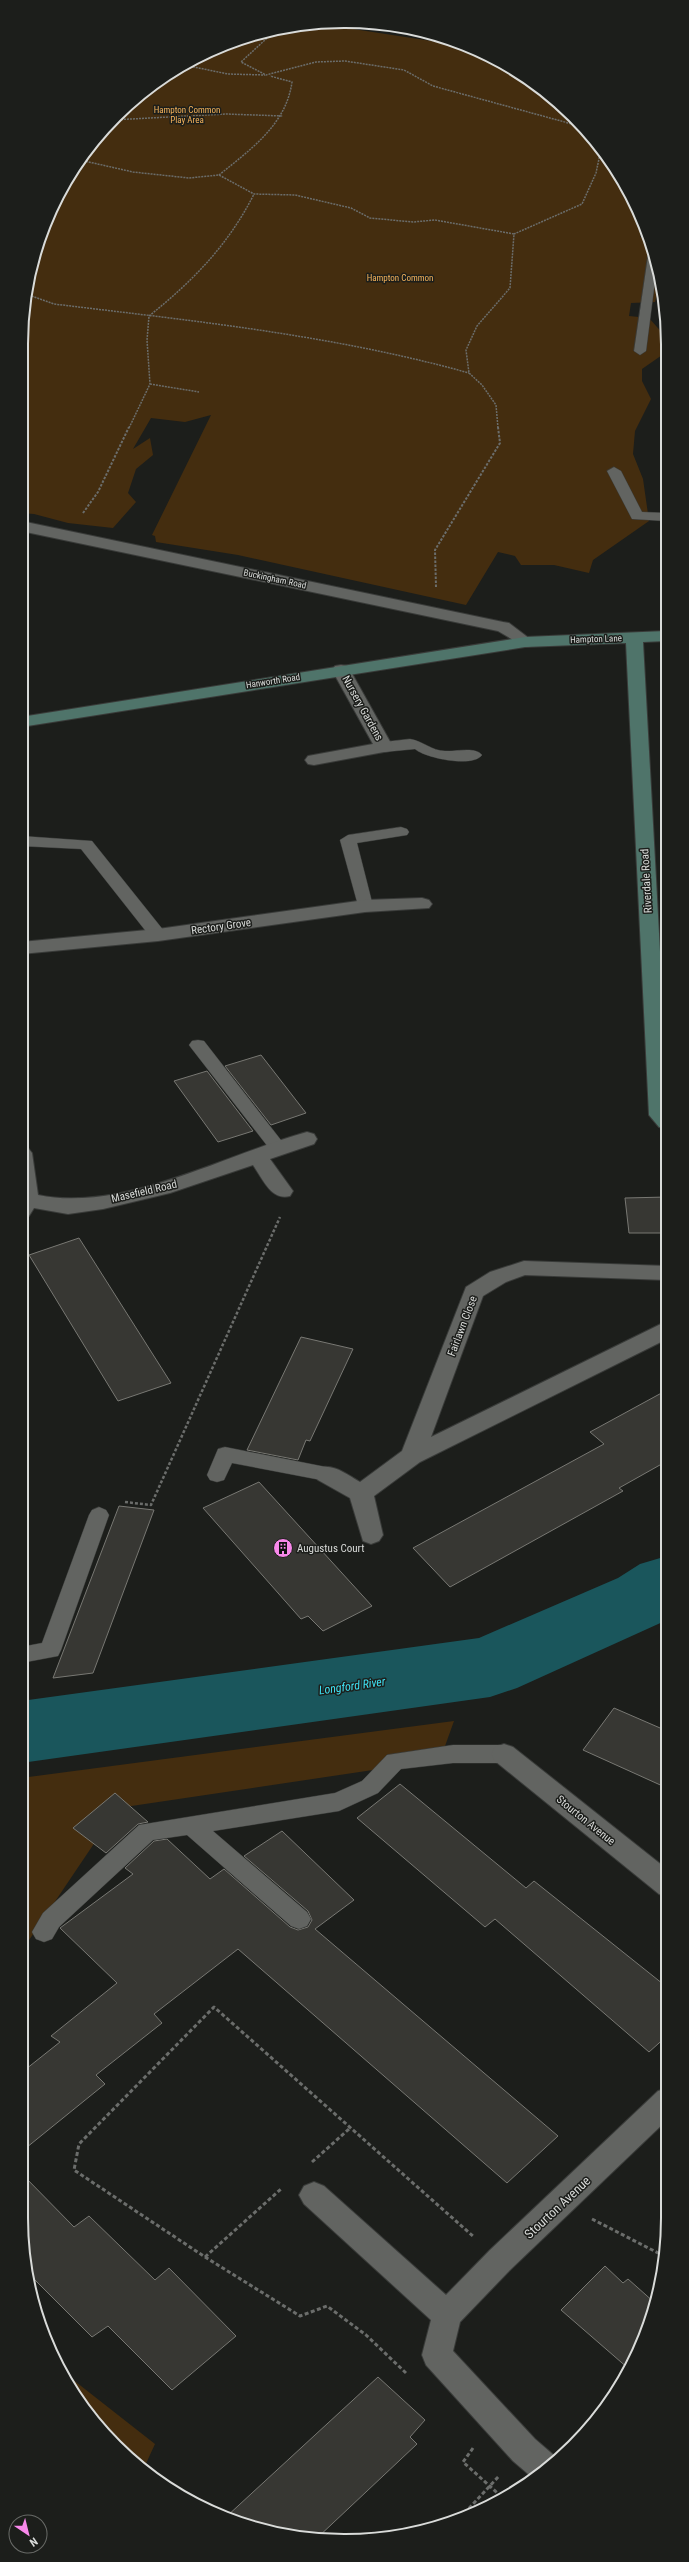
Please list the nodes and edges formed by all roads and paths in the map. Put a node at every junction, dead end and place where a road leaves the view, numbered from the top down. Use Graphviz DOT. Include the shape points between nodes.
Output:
graph roads {
  1 [pos="267,38"];
  2 [pos="193,67"];
  3 [pos="266,75"];
  4 [pos="283,116"];
  5 [pos="123,119"];
  6 [pos="570,124"];
  7 [pos="599,157"];
  8 [pos="86,161"];
  9 [pos="219,176"];
  10 [pos="254,194"];
  11 [pos="514,234"];
  12 [pos="651,267"];
  13 [pos="32,296"];
  14 [pos="149,316"];
  15 [pos="640,351"];
  16 [pos="469,373"];
  17 [pos="150,384"];
  18 [pos="199,392"];
  19 [pos="614,471"];
  20 [pos="661,516"];
  21 [pos="28,527"];
  22 [pos="68,535"];
  23 [pos="441,615"];
  24 [pos="661,636"];
  25 [pos="634,638"];
  26 [pos="525,642"];
  27 [pos="342,670"];
  28 [pos="28,721"];
  29 [pos="384,747"];
  30 [pos="474,755"];
  31 [pos="314,760"];
  32 [pos="401,832"];
  33 [pos="28,841"];
  34 [pos="422,904"];
  35 [pos="365,906"];
  36 [pos="158,935"];
  37 [pos="28,947"];
  38 [pos="198,1045"];
  39 [pos="661,1116"];
  40 [pos="307,1139"];
  41 [pos="278,1148"];
  42 [pos="258,1157"];
  43 [pos="282,1191"];
  44 [pos="28,1206"];
  45 [pos="661,1273"];
  46 [pos="661,1331"];
  47 [pos="412,1456"];
  48 [pos="326,1474"];
  49 [pos="217,1475"];
  50 [pos="361,1493"];
  51 [pos="99,1515"];
  52 [pos="371,1535"];
  53 [pos="28,1654"];
  54 [pos="504,1754"];
  55 [pos="192,1826"];
  56 [pos="661,1878"];
  57 [pos="299,1919"];
  58 [pos="44,1932"];
  59 [pos="661,2107"];
  60 [pos="349,2129"];
  61 [pos="306,2168"];
  62 [pos="283,2188"];
  63 [pos="314,2195"];
  64 [pos="562,2201"];
  65 [pos="659,2253"];
  66 [pos="205,2257"];
  67 [pos="447,2315"];
  68 [pos="524,2450"];
  69 [pos="541,2465"];
  70 [pos="491,2485"];
  71 [pos="499,2494"];
  72 [pos="469,2509"];
  1 -- 3 [label="path" via="241,62"];
  2 -- 3 [label="path" via="228,74"];
  3 -- 4 [label="path" via="292,82 292,96"];
  3 -- 6 [label="path" via="316,62 345,61 379,66 404,70 433,86 472,98"];
  4 -- 5 [label="path" via="226,114"];
  4 -- 9 [label="path"];
  7 -- 11 [label="path" via="596,173 582,204"];
  8 -- 9 [label="path" via="133,172 189,178"];
  9 -- 10 [label="path"];
  10 -- 11 [label="path" via="295,195 351,208 370,218 413,222 435,220"];
  10 -- 14 [label="path" via="242,220 225,246 182,290"];
  11 -- 16 [label="path" via="510,288 477,326 466,350"];
  12 -- 15 [label="lane"];
  13 -- 14 [label="path" via="54,304"];
  14 -- 16 [label="path" via="277,332 429,360"];
  14 -- 17 [label="path" via="147,340"];
  16 -- 23 [label="path" via="482,385 496,405 500,443 434,550"];
  17 -- 18 [label="path"];
  17 -- 22 [label="path" via="98,492"];
  19 -- 20 [label="lane" via="637,516"];
  21 -- 22 [label="street, Buckingham Road"];
  22 -- 23 [label="street, Buckingham Road"];
  23 -- 26 [label="street, Buckingham Road" via="504,627"];
  24 -- 25 [label="street, Hampton Lane"];
  25 -- 26 [label="street, Hampton Lane"];
  25 -- 39 [label="street, Riverdale Road"];
  26 -- 27 [label="street, Hanworth Road"];
  27 -- 28 [label="street, Hanworth Road"];
  27 -- 29 [label="street, Nursery Gardens"];
  29 -- 30 [label="lane" via="410,744 419,745 426,751 443,756"];
  29 -- 31 [label="street, Nursery Gardens"];
  32 -- 35 [label="lane" via="348,840"];
  33 -- 36 [label="lane" via="86,844"];
  34 -- 35 [label="street, Rectory Grove"];
  35 -- 36 [label="street, Rectory Grove"];
  36 -- 37 [label="street, Rectory Grove"];
  38 -- 41 [label="lane"];
  40 -- 41 [label="street, Masefield Road"];
  41 -- 42 [label="street, Masefield Road"];
  42 -- 43 [label="street"];
  42 -- 44 [label="street, Masefield Road" via="157,1190 71,1207"];
  43 -- 51 [label="path" via="292,1192 151,1504 117,1502"];
  45 -- 47 [label="street, Fairlawn Close" via="524,1268 498,1277 474,1292"];
  46 -- 47 [label="street"];
  47 -- 50 [label="street"];
  48 -- 49 [label="lane" via="225,1454"];
  48 -- 50 [label="street"];
  50 -- 52 [label="street"];
  51 -- 53 [label="lane" via="50,1650"];
  54 -- 55 [label="lane" via="454,1754 395,1761 370,1787 340,1802"];
  54 -- 56 [label="street, Stourton Avenue"];
  55 -- 57 [label="lane"];
  55 -- 58 [label="lane" via="147,1832 51,1920"];
  59 -- 64 [label="street, Stourton Avenue"];
  60 -- 61 [label="path"];
  62 -- 66 [label="path"];
  63 -- 67 [label="street"];
  64 -- 65 [label="path"];
  64 -- 67 [label="street, Stourton Avenue"];
  67 -- 68 [label="street, Stourton Avenue" via="437,2355"];
  68 -- 69 [label="street, Stourton Avenue"];
  68 -- 70 [label="path"];
  70 -- 71 [label="path"];
  70 -- 72 [label="path"];
}
